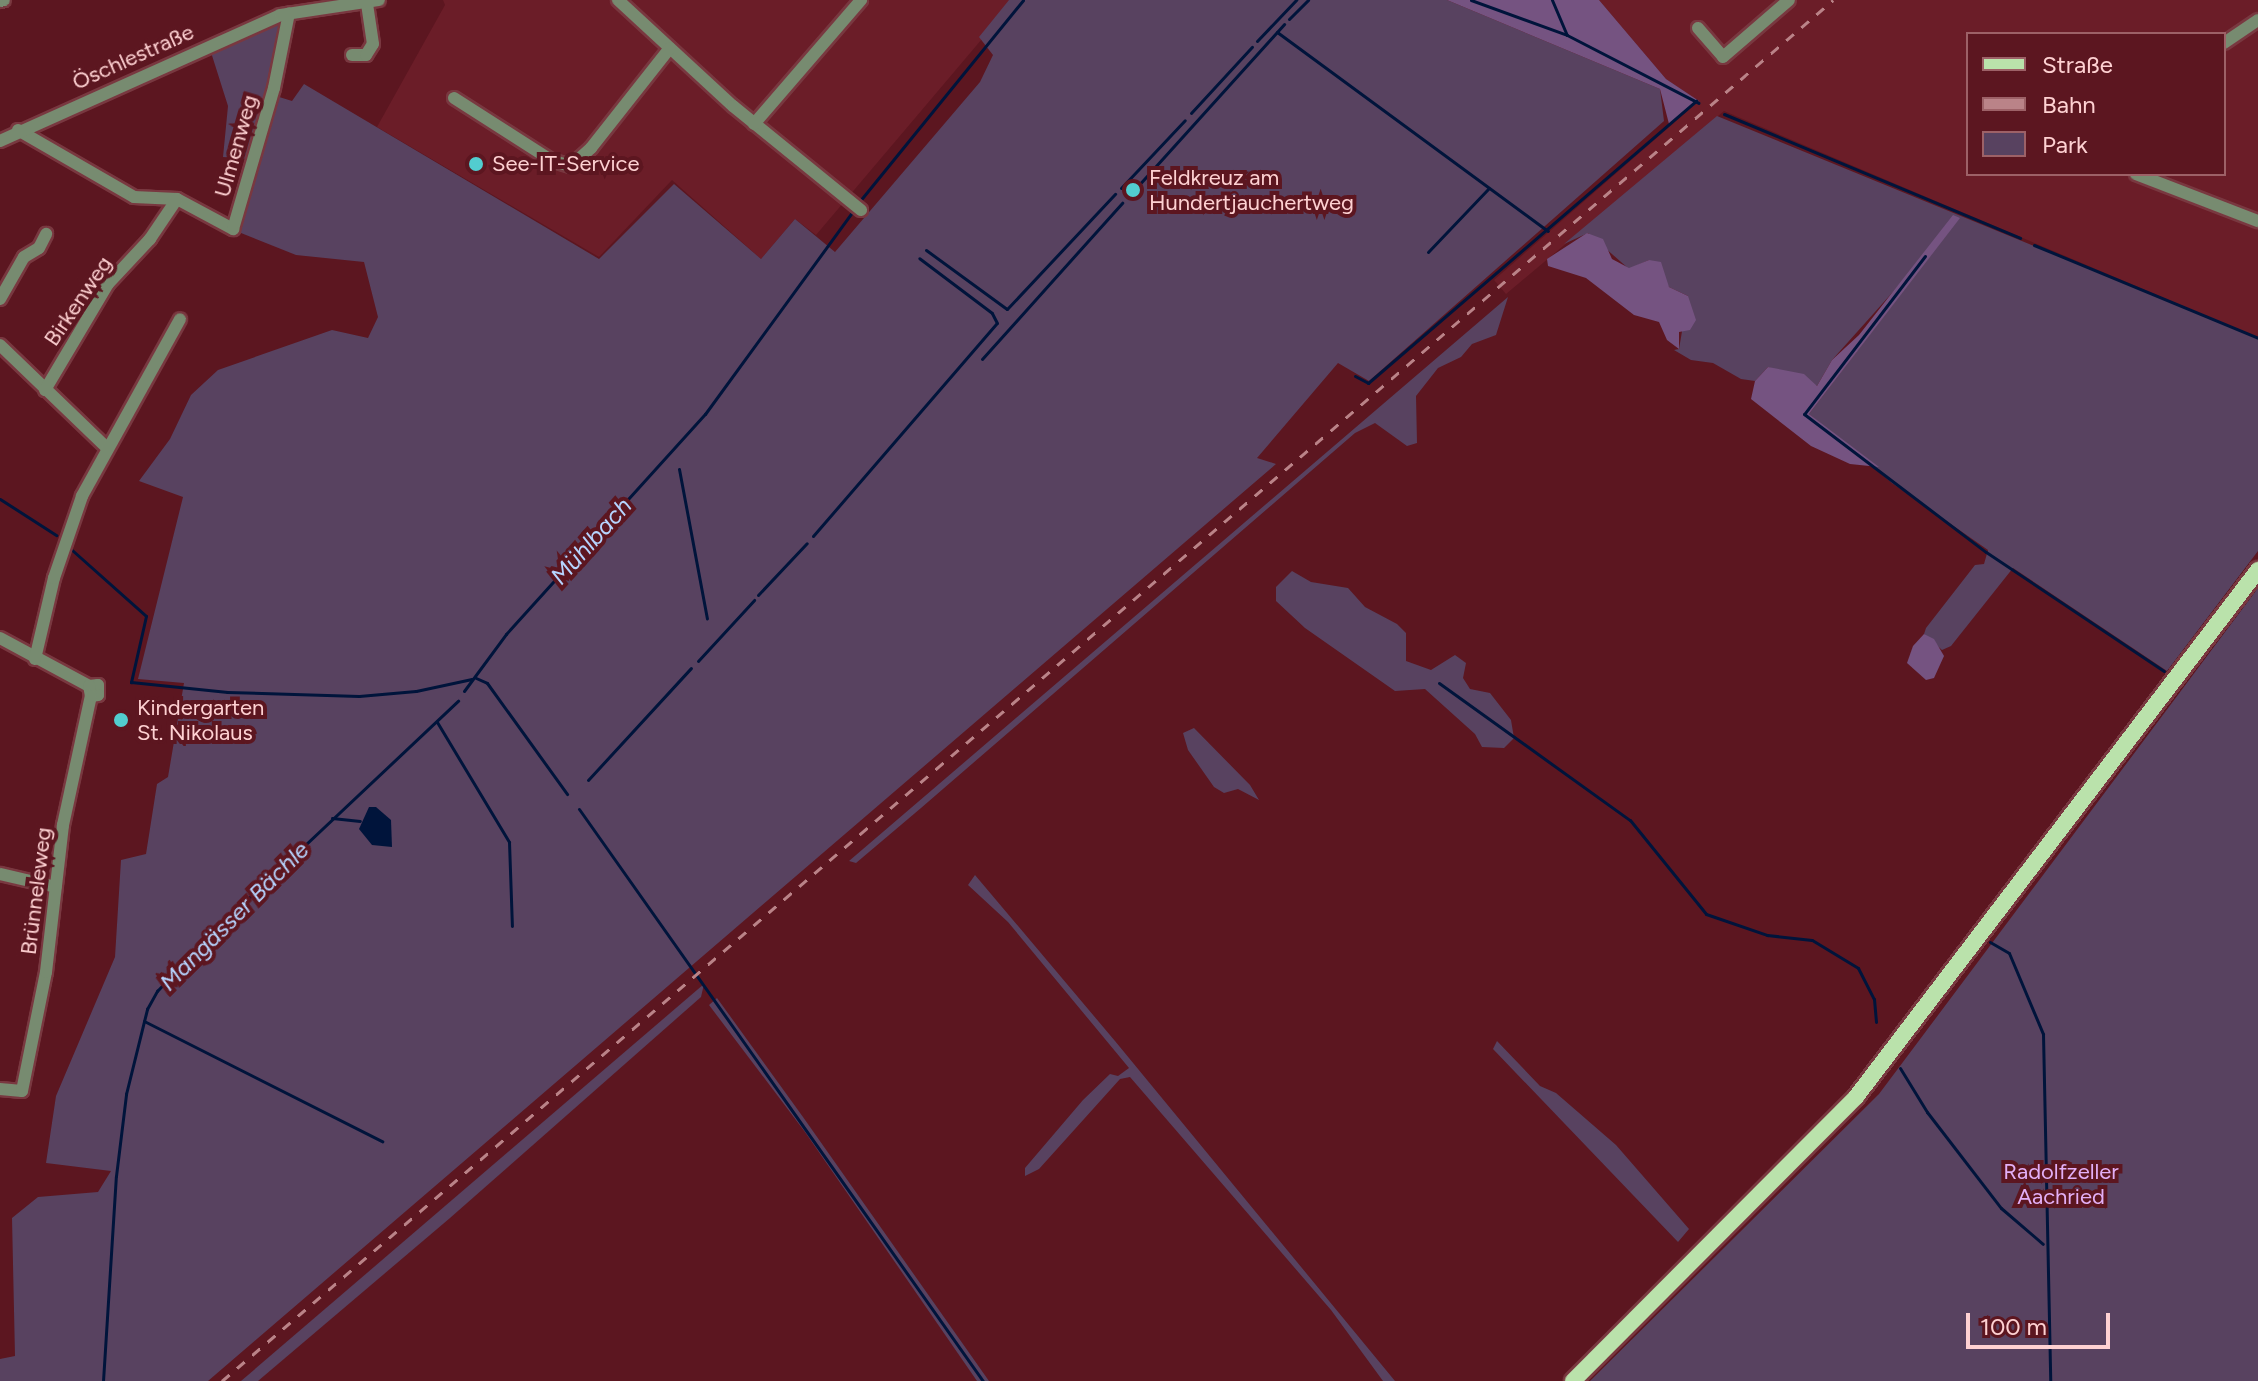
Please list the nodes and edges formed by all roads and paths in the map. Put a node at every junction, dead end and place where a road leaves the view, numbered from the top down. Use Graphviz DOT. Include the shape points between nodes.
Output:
graph roads {
  1 [pos="618,0"];
  2 [pos="861,0"];
  3 [pos="1789,0"];
  4 [pos="373,2"];
  5 [pos="289,13"];
  6 [pos="2258,20"];
  7 [pos="1698,28"];
  8 [pos="2226,42"];
  9 [pos="670,48"];
  10 [pos="352,55"];
  11 [pos="454,98"];
  12 [pos="754,124"];
  13 [pos="18,130"];
  14 [pos="0,141"];
  15 [pos="2141,176"];
  16 [pos="177,199"];
  17 [pos="858,208"];
  18 [pos="2258,221"];
  19 [pos="46,234"];
  20 [pos="0,299"];
  21 [pos="180,319"];
  22 [pos="0,345"];
  23 [pos="45,390"];
  24 [pos="105,446"];
  25 [pos="2258,570"];
  26 [pos="0,638"];
  27 [pos="35,659"];
  28 [pos="0,874"];
  29 [pos="56,887"];
  30 [pos="0,1089"];
  31 [pos="1573,1381"];
  1 -- 9 [label="street"];
  2 -- 12 [label="street"];
  3 -- 7 [label="street" via="1723,57"];
  4 -- 5 [label="street, Öschlestraße"];
  4 -- 10 [label="street" via="373,44 366,55"];
  5 -- 13 [label="street, Öschlestraße"];
  5 -- 16 [label="street, Ulmenweg" via="274,88 233,229"];
  6 -- 8 [label="street"];
  9 -- 11 [label="street" via="571,166 551,160"];
  9 -- 12 [label="street"];
  12 -- 17 [label="street"];
  13 -- 14 [label="street, Öschlestraße"];
  13 -- 16 [label="street" via="134,197"];
  15 -- 18 [label="street"];
  16 -- 23 [label="street, Birkenweg" via="150,239 108,284"];
  19 -- 20 [label="street" via="39,248 24,257"];
  21 -- 24 [label="street"];
  22 -- 23 [label="street"];
  23 -- 24 [label="street"];
  24 -- 27 [label="street" via="67,533"];
  25 -- 31 [label="main road" via="1856,1097"];
  26 -- 27 [label="street"];
  27 -- 29 [label="street, Brünneleweg" via="90,691"];
  28 -- 29 [label="street"];
  29 -- 30 [label="street, Brünneleweg" via="46,972 22,1091"];
}
